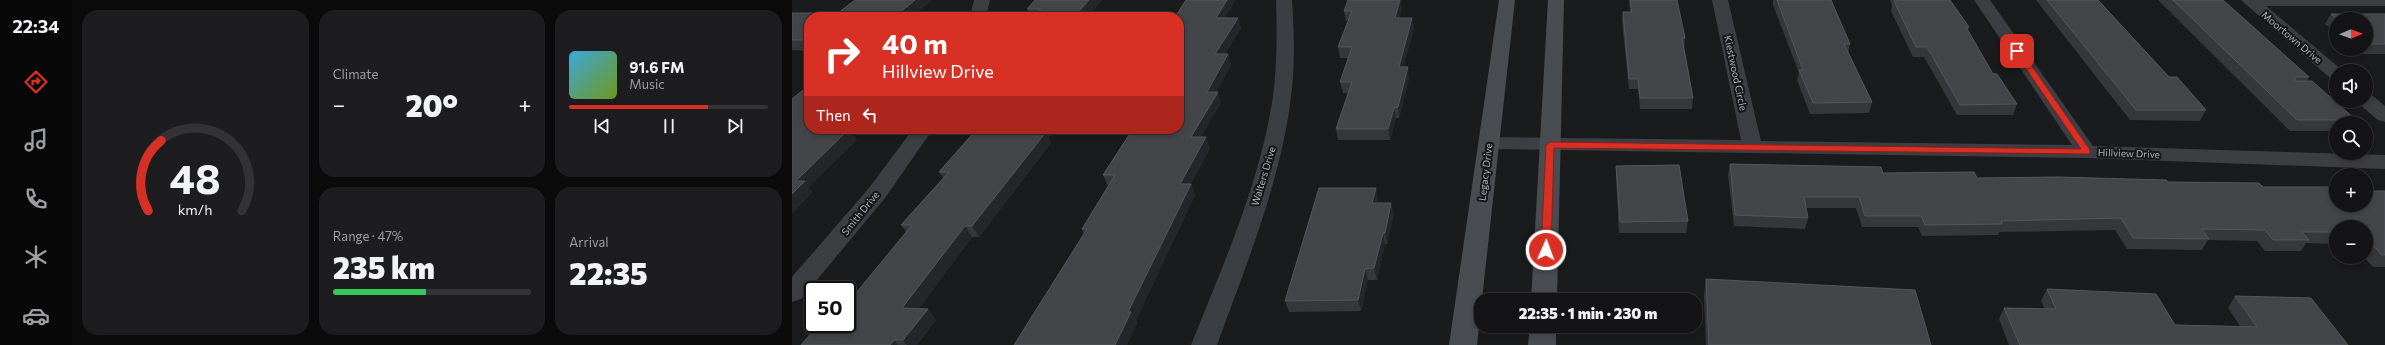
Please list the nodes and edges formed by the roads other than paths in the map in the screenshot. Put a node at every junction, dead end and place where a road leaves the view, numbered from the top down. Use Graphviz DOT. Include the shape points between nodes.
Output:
graph roads {
  1 [pos="982,0"];
  2 [pos="1284,0"];
  3 [pos="1507,0"];
  4 [pos="1556,0"];
  5 [pos="1720,0"];
  6 [pos="1982,0"];
  7 [pos="2249,0"];
  8 [pos="2385,1"];
  9 [pos="979,12"];
  10 [pos="2329,68"];
  11 [pos="2373,106"];
  12 [pos="2385,116"];
  13 [pos="921,134"];
  14 [pos="1489,143"];
  15 [pos="1550,145"];
  16 [pos="1752,146"];
  17 [pos="2087,152"];
  18 [pos="2385,162"];
  19 [pos="792,293"];
  20 [pos="1544,293"];
  21 [pos="1542,333"];
  22 [pos="1204,345"];
  23 [pos="1463,345"];
  24 [pos="1542,345"];
  1 -- 9 [label="street"];
  2 -- 22 [label="street, Walters Drive" via="1285,66 1274,140 1244,241"];
  3 -- 14 [label="main road, Legacy Drive"];
  4 -- 15 [label="main road"];
  5 -- 16 [label="street, Kiestwood Circle"];
  6 -- 17 [label="street"];
  7 -- 8 [label="street"];
  7 -- 10 [label="street, Moortown Drive"];
  11 -- 12 [label="street"];
  13 -- 19 [label="street, Smith Drive" via="859,215"];
  14 -- 15 [label="street, Hillview Drive"];
  14 -- 23 [label="main road, Legacy Drive"];
  15 -- 16 [label="street, Hillview Drive"];
  15 -- 20 [label="main road"];
  16 -- 17 [label="street, Hillview Drive"];
  17 -- 18 [label="street, Hillview Drive"];
  21 -- 24 [label="main road"];
}
